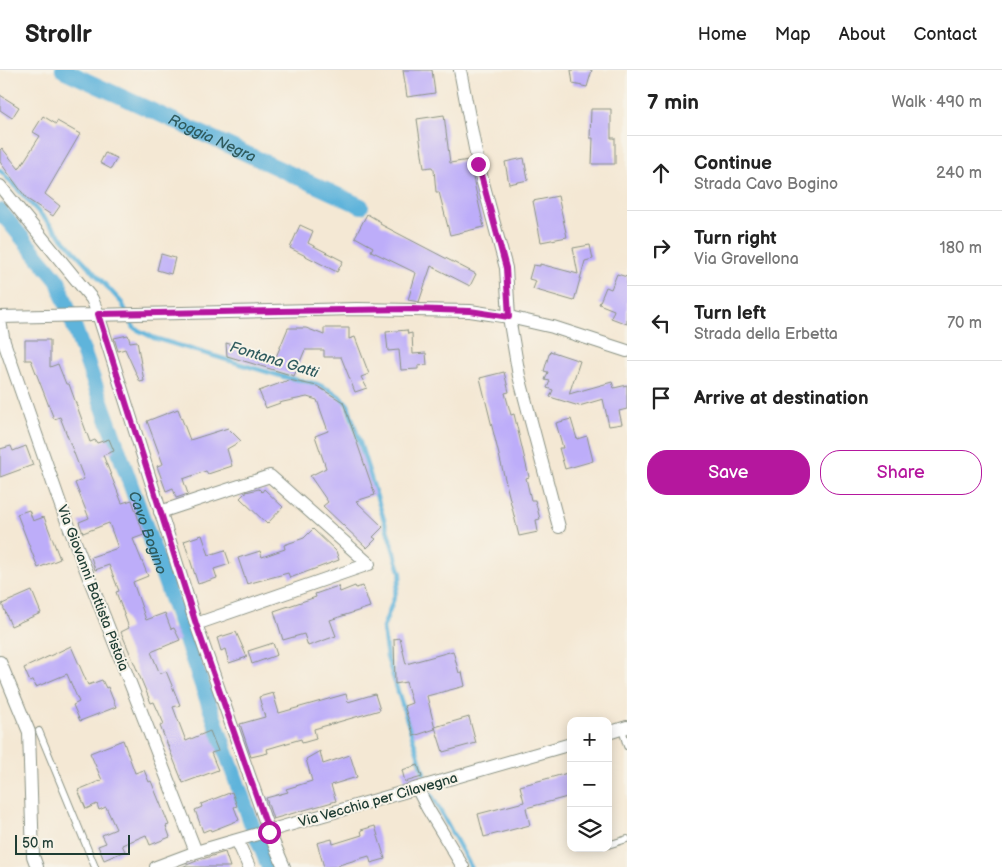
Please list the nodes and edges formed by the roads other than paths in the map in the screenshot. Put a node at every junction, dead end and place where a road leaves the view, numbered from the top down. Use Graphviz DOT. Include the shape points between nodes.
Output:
graph roads {
  1 [pos="460,70"];
  2 [pos="0,186"];
  3 [pos="98,314"];
  4 [pos="0,316"];
  5 [pos="509,317"];
  6 [pos="0,321"];
  7 [pos="627,351"];
  8 [pos="160,512"];
  9 [pos="559,527"];
  10 [pos="196,624"];
  11 [pos="0,662"];
  12 [pos="625,728"];
  13 [pos="39,731"];
  14 [pos="612,732"];
  15 [pos="567,745"];
  16 [pos="627,746"];
  17 [pos="417,788"];
  18 [pos="268,832"];
  19 [pos="627,839"];
  20 [pos="238,840"];
  21 [pos="612,845"];
  22 [pos="196,852"];
  23 [pos="33,864"];
  24 [pos="96,867"];
  25 [pos="156,867"];
  26 [pos="249,867"];
  27 [pos="284,867"];
  28 [pos="463,867"];
  1 -- 5 [label="street" via="478,164 506,268"];
  2 -- 3 [label="street" via="92,299"];
  3 -- 4 [label="street"];
  3 -- 5 [label="street" via="410,309 470,311"];
  3 -- 8 [label="street"];
  5 -- 7 [label="street" via="553,327"];
  5 -- 9 [label="street" via="519,376"];
  6 -- 22 [label="street, Via Giovanni Battista Pistoia" via="4,342 61,506"];
  8 -- 10 [label="street"];
  8 -- 10 [label="street" via="270,476 369,564"];
  10 -- 18 [label="street"];
  11 -- 23 [label="street" via="30,732"];
  12 -- 14 [label="street"];
  12 -- 16 [label="lane"];
  13 -- 24 [label="lane"];
  15 -- 17 [label="street, Via Vecchia per Cilavegna"];
  17 -- 18 [label="street, Via Vecchia per Cilavegna"];
  17 -- 28 [label="street"];
  18 -- 20 [label="street, Via Vecchia per Cilavegna"];
  18 -- 27 [label="street"];
  19 -- 21 [label="lane"];
  20 -- 22 [label="street, Via Vecchia per Cilavegna"];
  20 -- 26 [label="street"];
  22 -- 25 [label="street, Via Vecchia per Cilavegna"];
}
